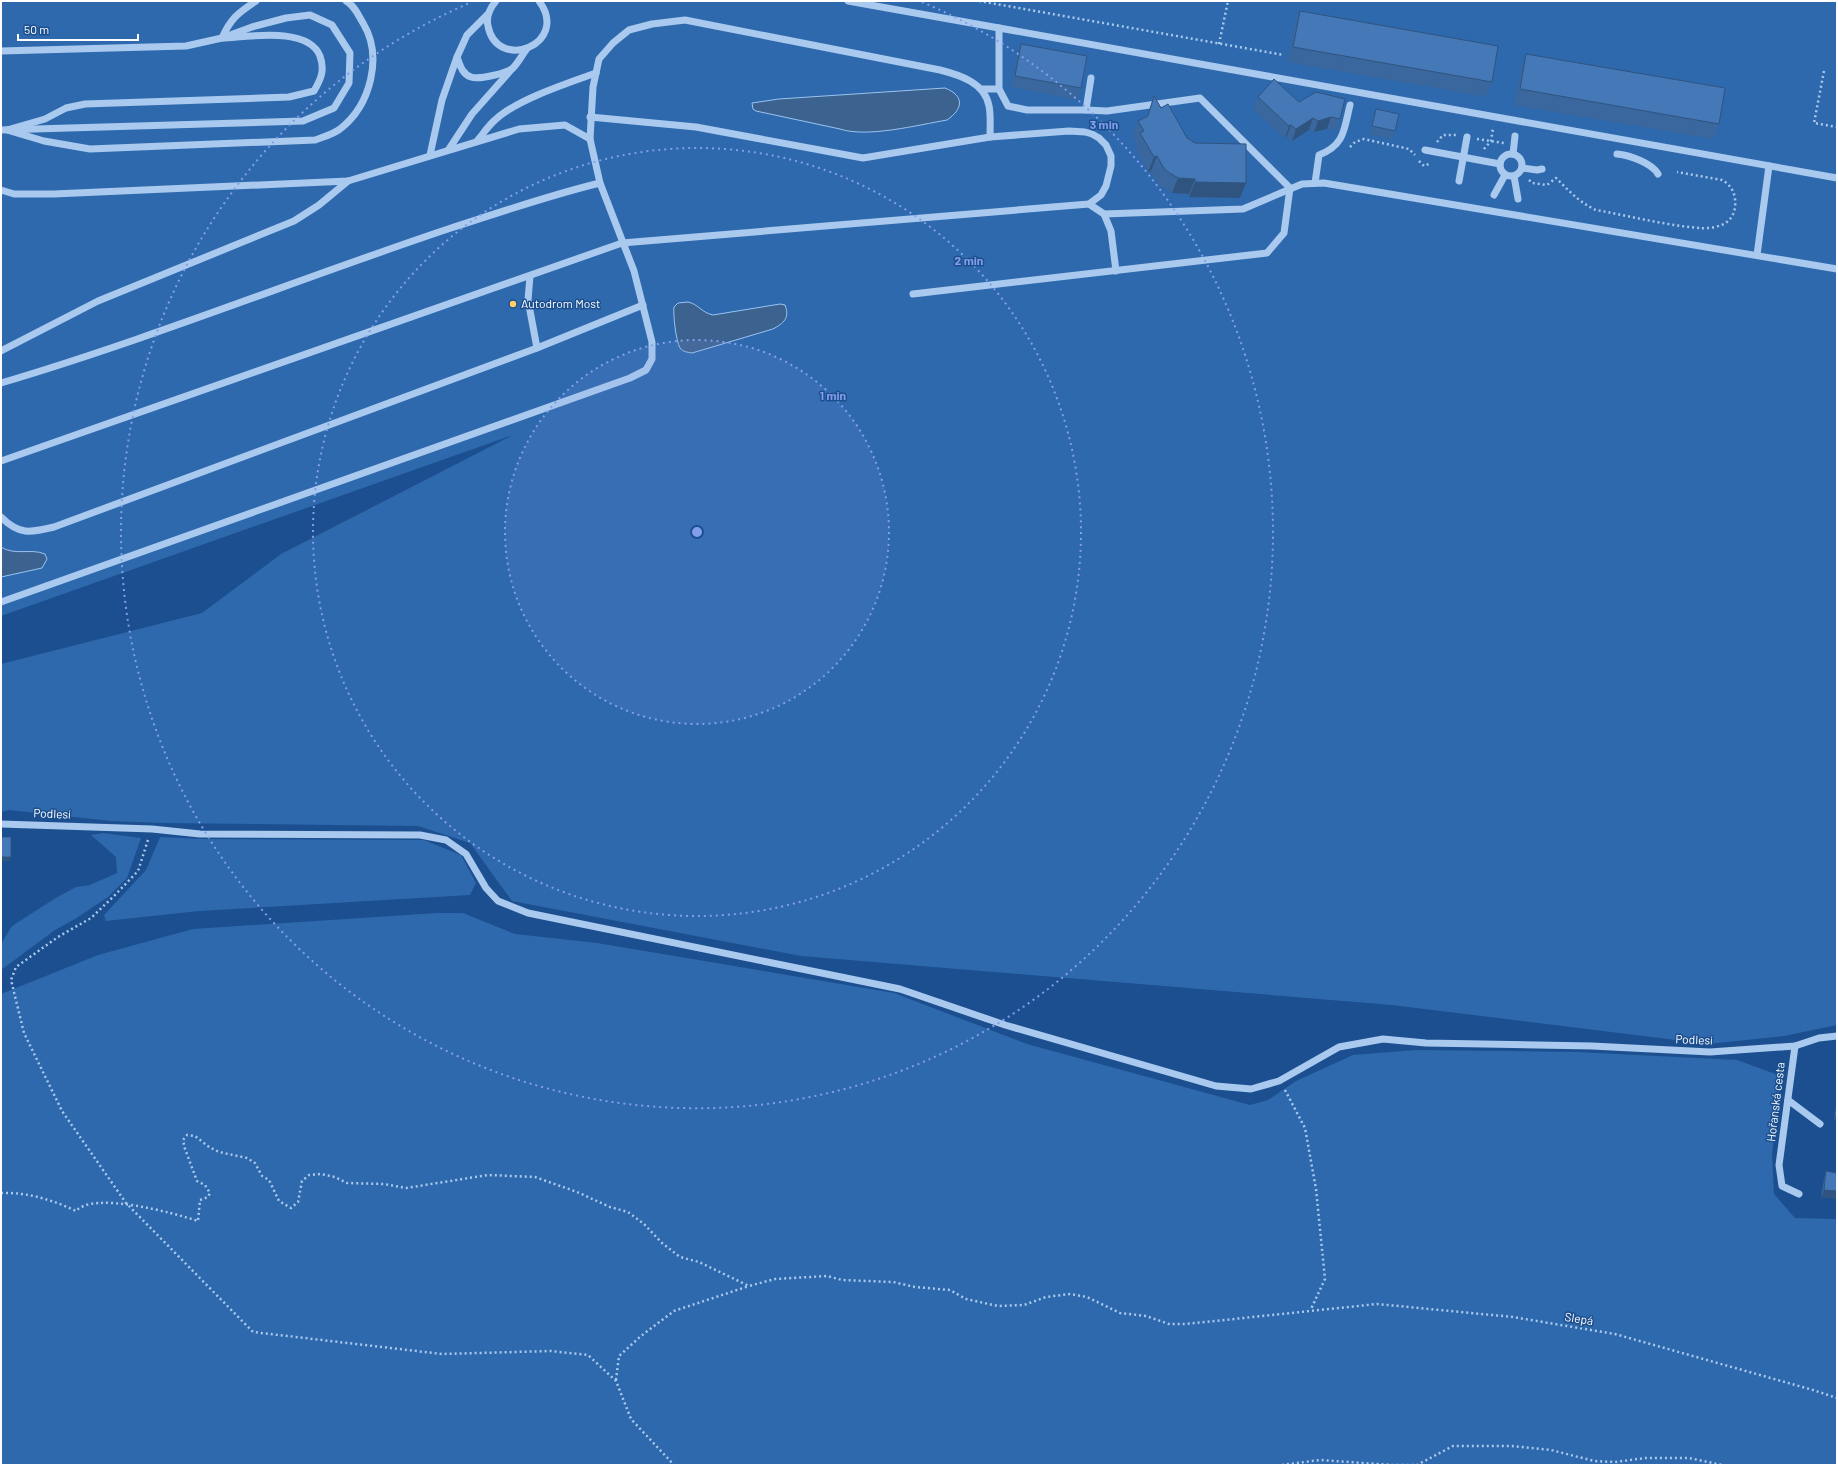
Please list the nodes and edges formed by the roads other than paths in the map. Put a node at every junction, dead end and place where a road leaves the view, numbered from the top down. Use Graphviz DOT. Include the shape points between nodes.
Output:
graph roads {
  1 [pos="256,1"];
  2 [pos="346,1"];
  3 [pos="496,1"];
  4 [pos="539,1"];
  5 [pos="848,1"];
  6 [pos="488,14"];
  7 [pos="998,28"];
  8 [pos="222,38"];
  9 [pos="526,50"];
  10 [pos="1,51"];
  11 [pos="457,57"];
  12 [pos="513,68"];
  13 [pos="596,73"];
  14 [pos="1091,78"];
  15 [pos="980,88"];
  16 [pos="999,89"];
  17 [pos="1350,105"];
  18 [pos="1086,110"];
  19 [pos="590,117"];
  20 [pos="4,130"];
  21 [pos="1516,136"];
  22 [pos="990,137"];
  23 [pos="1467,137"];
  24 [pos="590,139"];
  25 [pos="477,141"];
  26 [pos="449,149"];
  27 [pos="1425,150"];
  28 [pos="1513,154"];
  29 [pos="1616,154"];
  30 [pos="430,155"];
  31 [pos="1463,157"];
  32 [pos="1500,164"];
  33 [pos="1769,166"];
  34 [pos="1522,168"];
  35 [pos="1542,169"];
  36 [pos="1658,174"];
  37 [pos="1505,175"];
  38 [pos="1514,176"];
  39 [pos="1837,178"];
  40 [pos="348,181"];
  41 [pos="1459,181"];
  42 [pos="600,183"];
  43 [pos="1315,183"];
  44 [pos="1290,188"];
  45 [pos="1,190"];
  46 [pos="1494,195"];
  47 [pos="1518,199"];
  48 [pos="1089,204"];
  49 [pos="1104,214"];
  50 [pos="622,243"];
  51 [pos="1757,255"];
  52 [pos="1837,269"];
  53 [pos="1116,270"];
  54 [pos="530,276"];
  55 [pos="913,294"];
  56 [pos="643,305"];
  57 [pos="537,348"];
  58 [pos="1,351"];
  59 [pos="1,383"];
  60 [pos="1,461"];
  61 [pos="1,517"];
  62 [pos="1,602"];
  63 [pos="1,824"];
  64 [pos="1837,1036"];
  65 [pos="1795,1046"];
  66 [pos="1788,1100"];
  67 [pos="1820,1124"];
  68 [pos="1799,1194"];
  1 -- 8 [label="street" via="228,24"];
  2 -- 20 [label="street" via="352,4 368,30 373,56 369,90 358,109 340,129 315,140 90,149 44,141"];
  3 -- 6 [label="street"];
  4 -- 9 [label="street" via="547,18 546,28 542,38"];
  5 -- 7 [label="street"];
  6 -- 9 [label="street" via="489,31 499,45 507,49"];
  6 -- 11 [label="street" via="467,35"];
  7 -- 16 [label="street"];
  7 -- 33 [label="street"];
  8 -- 10 [label="street" via="186,46"];
  8 -- 20 [label="street" via="282,35 306,42 317,49 322,63 322,78 314,91 288,96 85,104 66,108 45,119"];
  8 -- 20 [label="street" via="286,18 310,15 332,25 350,53 349,83 334,108 303,121"];
  9 -- 12 [label="street"];
  11 -- 12 [label="street" via="462,70 471,77 498,74"];
  11 -- 30 [label="street" via="442,100"];
  12 -- 26 [label="street" via="472,114"];
  13 -- 15 [label="street" via="599,59 629,30 686,20 940,70 964,76"];
  13 -- 19 [label="street"];
  13 -- 25 [label="street" via="516,106 495,120"];
  14 -- 18 [label="street"];
  15 -- 16 [label="street"];
  15 -- 22 [label="street" via="989,105"];
  16 -- 18 [label="street" via="1008,106 1028,110"];
  17 -- 43 [label="street" via="1338,144 1319,155"];
  18 -- 44 [label="street" via="1107,111 1200,98"];
  19 -- 22 [label="street" via="696,128 863,158"];
  19 -- 24 [label="street"];
  21 -- 28 [label="street"];
  22 -- 48 [label="street" via="1069,132 1092,134 1099,138 1106,145 1111,166 1101,195"];
  23 -- 31 [label="street"];
  24 -- 25 [label="street" via="565,125 519,129"];
  24 -- 42 [label="street"];
  25 -- 26 [label="street"];
  26 -- 30 [label="street"];
  27 -- 31 [label="street"];
  28 -- 32 [label="street" via="1504,156"];
  28 -- 34 [label="street" via="1521,159"];
  29 -- 36 [label="street" via="1653,168"];
  30 -- 40 [label="street"];
  31 -- 32 [label="street"];
  31 -- 41 [label="street"];
  32 -- 37 [label="street" via="1500,170"];
  33 -- 39 [label="street"];
  33 -- 51 [label="street"];
  34 -- 35 [label="street"];
  34 -- 38 [label="street"];
  37 -- 38 [label="street"];
  37 -- 46 [label="street"];
  38 -- 47 [label="street"];
  40 -- 45 [label="street" via="54,194 14,194"];
  40 -- 58 [label="street" via="319,205 294,221 98,301"];
  42 -- 50 [label="street"];
  42 -- 59 [label="street" via="558,193 384,250 58,366"];
  43 -- 44 [label="street"];
  43 -- 51 [label="street"];
  44 -- 49 [label="street" via="1242,209"];
  44 -- 53 [label="street" via="1284,233 1267,253"];
  48 -- 49 [label="street"];
  48 -- 50 [label="street"];
  49 -- 53 [label="street" via="1111,231"];
  50 -- 54 [label="street"];
  50 -- 56 [label="street" via="634,271"];
  51 -- 52 [label="street"];
  53 -- 55 [label="street"];
  54 -- 57 [label="street" via="528,300"];
  54 -- 60 [label="street"];
  56 -- 57 [label="street"];
  56 -- 62 [label="street" via="652,342 652,359 646,370 630,378"];
  57 -- 61 [label="street" via="54,527 34,532 12,528"];
  63 -- 65 [label="street, Podlesí" via="152,829 200,834 413,834 446,840 466,854 486,888 498,901 528,913 900,989 1005,1025 1216,1086 1251,1089 1279,1081 1338,1047 1383,1038 1426,1043 1592,1046 1710,1052"];
  64 -- 65 [label="street" via="1819,1038"];
  65 -- 66 [label="street, Hořanská cesta"];
  66 -- 67 [label="street"];
  66 -- 68 [label="street, Hořanská cesta" via="1779,1164 1782,1186"];
}
